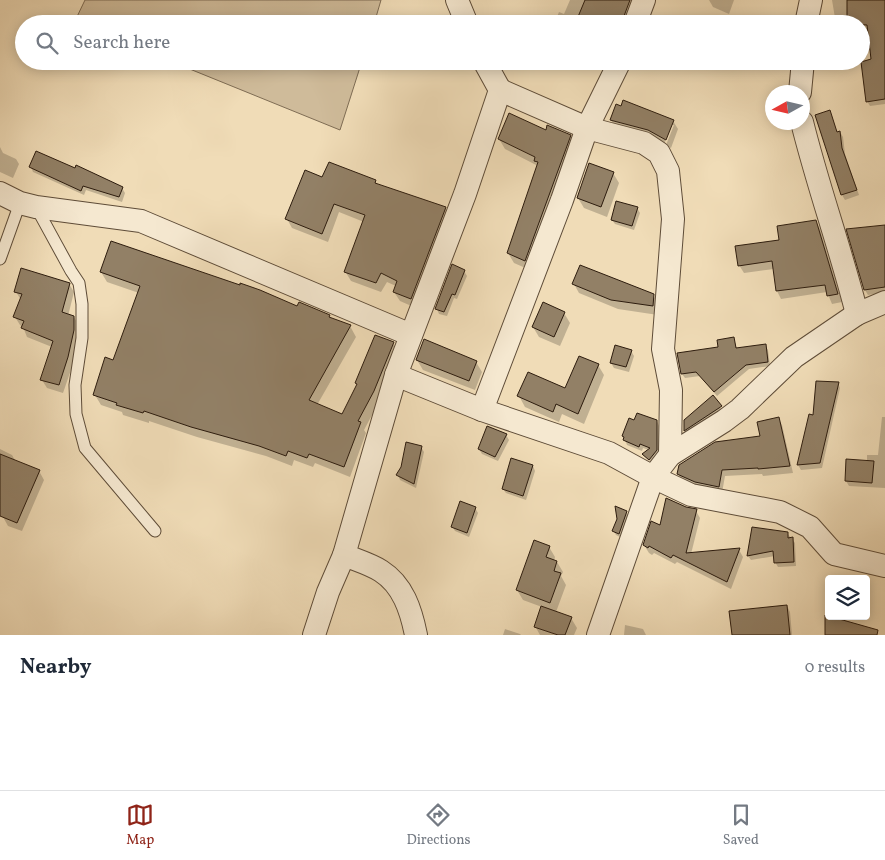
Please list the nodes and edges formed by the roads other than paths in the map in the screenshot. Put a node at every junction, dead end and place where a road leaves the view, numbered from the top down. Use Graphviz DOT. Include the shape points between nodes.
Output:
graph roads {
  1 [pos="457,0"];
  2 [pos="644,0"];
  3 [pos="811,0"];
  4 [pos="463,15"];
  5 [pos="638,15"];
  6 [pos="808,15"];
  7 [pos="489,70"];
  8 [pos="616,70"];
  9 [pos="801,70"];
  10 [pos="800,85"];
  11 [pos="500,90"];
  12 [pos="587,128"];
  13 [pos="804,130"];
  14 [pos="0,193"];
  15 [pos="28,205"];
  16 [pos="0,259"];
  17 [pos="885,302"];
  18 [pos="858,314"];
  19 [pos="411,335"];
  20 [pos="396,375"];
  21 [pos="482,410"];
  22 [pos="670,455"];
  23 [pos="653,477"];
  24 [pos="155,531"];
  25 [pos="344,555"];
  26 [pos="885,566"];
  27 [pos="314,635"];
  28 [pos="416,635"];
  29 [pos="598,635"];
  1 -- 4 [label="street"];
  2 -- 5 [label="street"];
  3 -- 6 [label="street"];
  7 -- 11 [label="street"];
  8 -- 12 [label="street"];
  9 -- 10 [label="street"];
  11 -- 12 [label="street"];
  11 -- 19 [label="street" via="465,194"];
  12 -- 21 [label="street"];
  12 -- 22 [label="street" via="644,142 660,153 668,171 673,219 663,349 671,390"];
  13 -- 18 [label="street"];
  14 -- 15 [label="street"];
  15 -- 16 [label="lane"];
  15 -- 19 [label="street" via="140,221"];
  15 -- 24 [label="lane" via="79,283 82,338 76,414 85,448"];
  17 -- 18 [label="street"];
  18 -- 22 [label="street" via="794,357 724,421"];
  19 -- 20 [label="street"];
  20 -- 21 [label="street"];
  20 -- 25 [label="street"];
  21 -- 23 [label="street" via="609,453"];
  22 -- 23 [label="street"];
  23 -- 26 [label="street" via="690,495 780,512 810,527 834,554"];
  23 -- 29 [label="street"];
  25 -- 27 [label="street"];
  25 -- 28 [label="street" via="381,571 395,584 408,602"];
}
